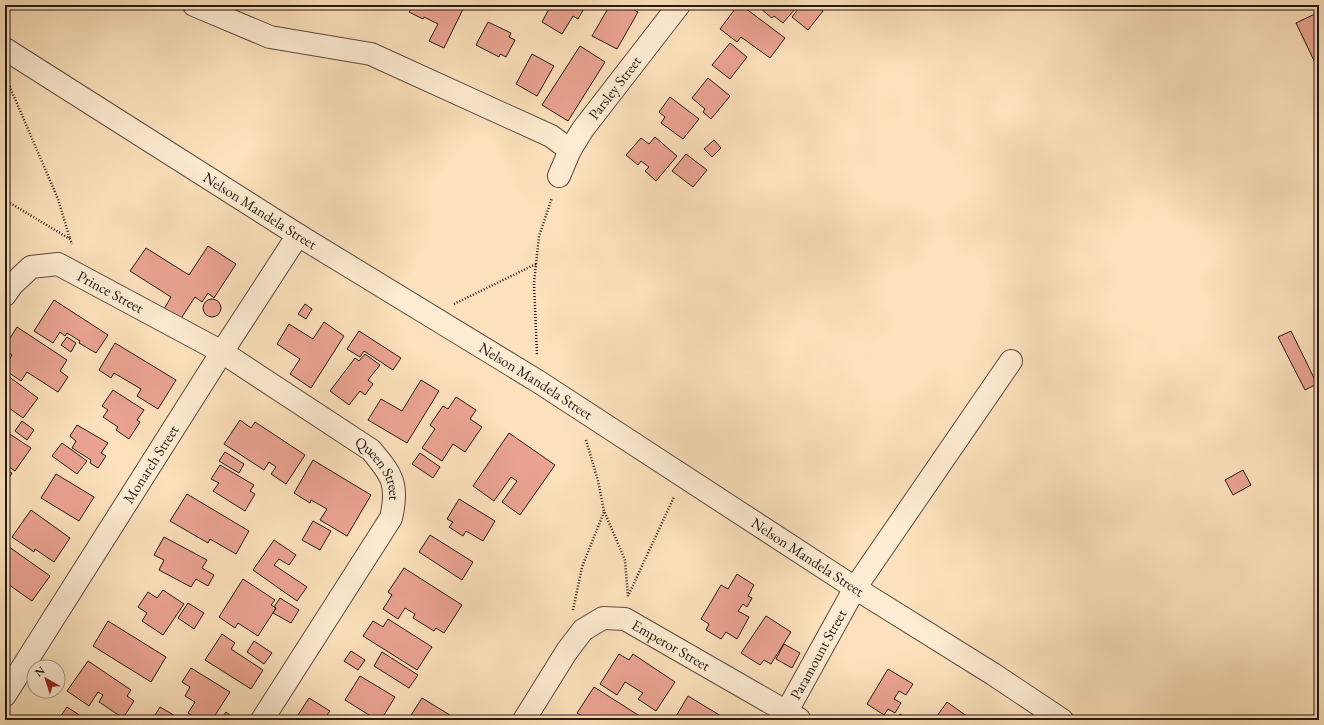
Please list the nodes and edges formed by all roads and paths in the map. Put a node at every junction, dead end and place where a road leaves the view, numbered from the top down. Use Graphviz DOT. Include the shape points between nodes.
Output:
graph roads {
  1 [pos="194,5"];
  2 [pos="679,5"];
  3 [pos="5,49"];
  4 [pos="5,74"];
  5 [pos="570,150"];
  6 [pos="559,176"];
  7 [pos="5,200"];
  8 [pos="298,234"];
  9 [pos="70,239"];
  10 [pos="73,246"];
  11 [pos="536,264"];
  12 [pos="5,295"];
  13 [pos="431,316"];
  14 [pos="222,352"];
  15 [pos="1011,361"];
  16 [pos="539,382"];
  17 [pos="576,407"];
  18 [pos="683,476"];
  19 [pos="604,511"];
  20 [pos="854,588"];
  21 [pos="628,595"];
  22 [pos="573,612"];
  23 [pos="625,619"];
  24 [pos="5,695"];
  25 [pos="790,717"];
  26 [pos="262,720"];
  27 [pos="524,720"];
  28 [pos="1062,720"];
  1 -- 5 [label="street" via="270,37 371,54 551,136"];
  2 -- 5 [label="street, Parsley Street"];
  3 -- 8 [label="street, Nelson Mandela Street"];
  4 -- 9 [label="path" via="58,199"];
  5 -- 6 [label="street, Parsley Street"];
  6 -- 11 [label="path" via="539,236"];
  7 -- 9 [label="path"];
  8 -- 13 [label="street, Nelson Mandela Street"];
  8 -- 14 [label="street, Monarch Street"];
  9 -- 10 [label="path"];
  11 -- 13 [label="path"];
  11 -- 16 [label="path" via="534,283"];
  12 -- 14 [label="street, Prince Street" via="31,267 58,264"];
  13 -- 16 [label="street, Nelson Mandela Street"];
  14 -- 24 [label="street, Monarch Street"];
  14 -- 26 [label="street, Queen Street" via="371,450 385,467 393,483 395,501 391,518"];
  15 -- 20 [label="street, Paramount Street"];
  16 -- 17 [label="street, Nelson Mandela Street"];
  17 -- 18 [label="street, Nelson Mandela Street"];
  17 -- 19 [label="path" via="598,481"];
  18 -- 20 [label="street, Nelson Mandela Street"];
  18 -- 21 [label="path"];
  19 -- 21 [label="path" via="625,560"];
  19 -- 22 [label="path" via="582,567"];
  20 -- 25 [label="street, Paramount Street"];
  20 -- 28 [label="street, Nelson Mandela Street"];
  21 -- 23 [label="path"];
  23 -- 25 [label="street, Emperor Street"];
  23 -- 27 [label="street, Emperor Street" via="603,618 584,630 567,651"];
}
